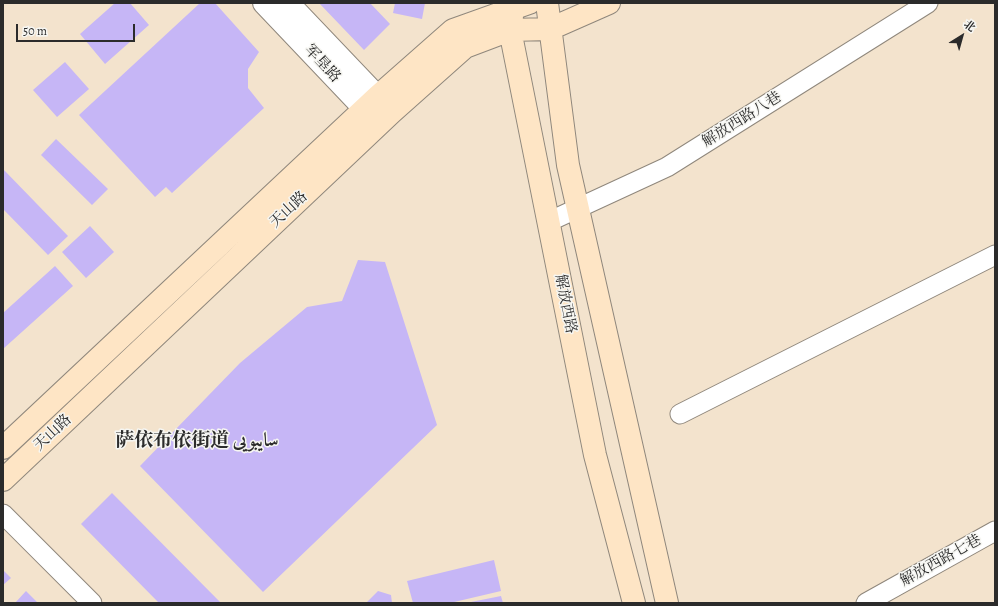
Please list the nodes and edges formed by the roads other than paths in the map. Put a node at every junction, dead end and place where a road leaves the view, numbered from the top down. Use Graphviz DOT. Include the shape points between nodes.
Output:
graph roads {
  1 [pos="264,3"];
  2 [pos="288,3"];
  3 [pos="546,3"];
  4 [pos="609,3"];
  5 [pos="928,3"];
  6 [pos="518,4"];
  7 [pos="550,29"];
  8 [pos="510,30"];
  9 [pos="378,111"];
  10 [pos="578,208"];
  11 [pos="548,222"];
  12 [pos="995,255"];
  13 [pos="680,414"];
  14 [pos="3,448"];
  15 [pos="3,480"];
  16 [pos="3,514"];
  17 [pos="995,531"];
  18 [pos="92,603"];
  19 [pos="634,603"];
  20 [pos="667,603"];
  21 [pos="866,603"];
  1 -- 9 [label="street, 军垦路"];
  2 -- 9 [label="street, 军垦路"];
  3 -- 7 [label="main road"];
  4 -- 7 [label="main road, 天山路"];
  5 -- 10 [label="street, 解放西路八巷" via="667,167"];
  6 -- 8 [label="main road, 解放西路"];
  6 -- 9 [label="main road, 天山路" via="453,30"];
  7 -- 8 [label="main road, 天山路"];
  7 -- 10 [label="main road" via="568,165"];
  8 -- 9 [label="main road, 天山路" via="465,47"];
  8 -- 11 [label="main road, 解放西路"];
  9 -- 14 [label="main road, 天山路"];
  9 -- 15 [label="main road, 天山路"];
  10 -- 11 [label="street, 解放西路八巷"];
  10 -- 20 [label="main road"];
  11 -- 19 [label="main road, 解放西路" via="595,454"];
  12 -- 13 [label="street"];
  16 -- 18 [label="street"];
  17 -- 21 [label="street, 解放西路七巷"];
}
